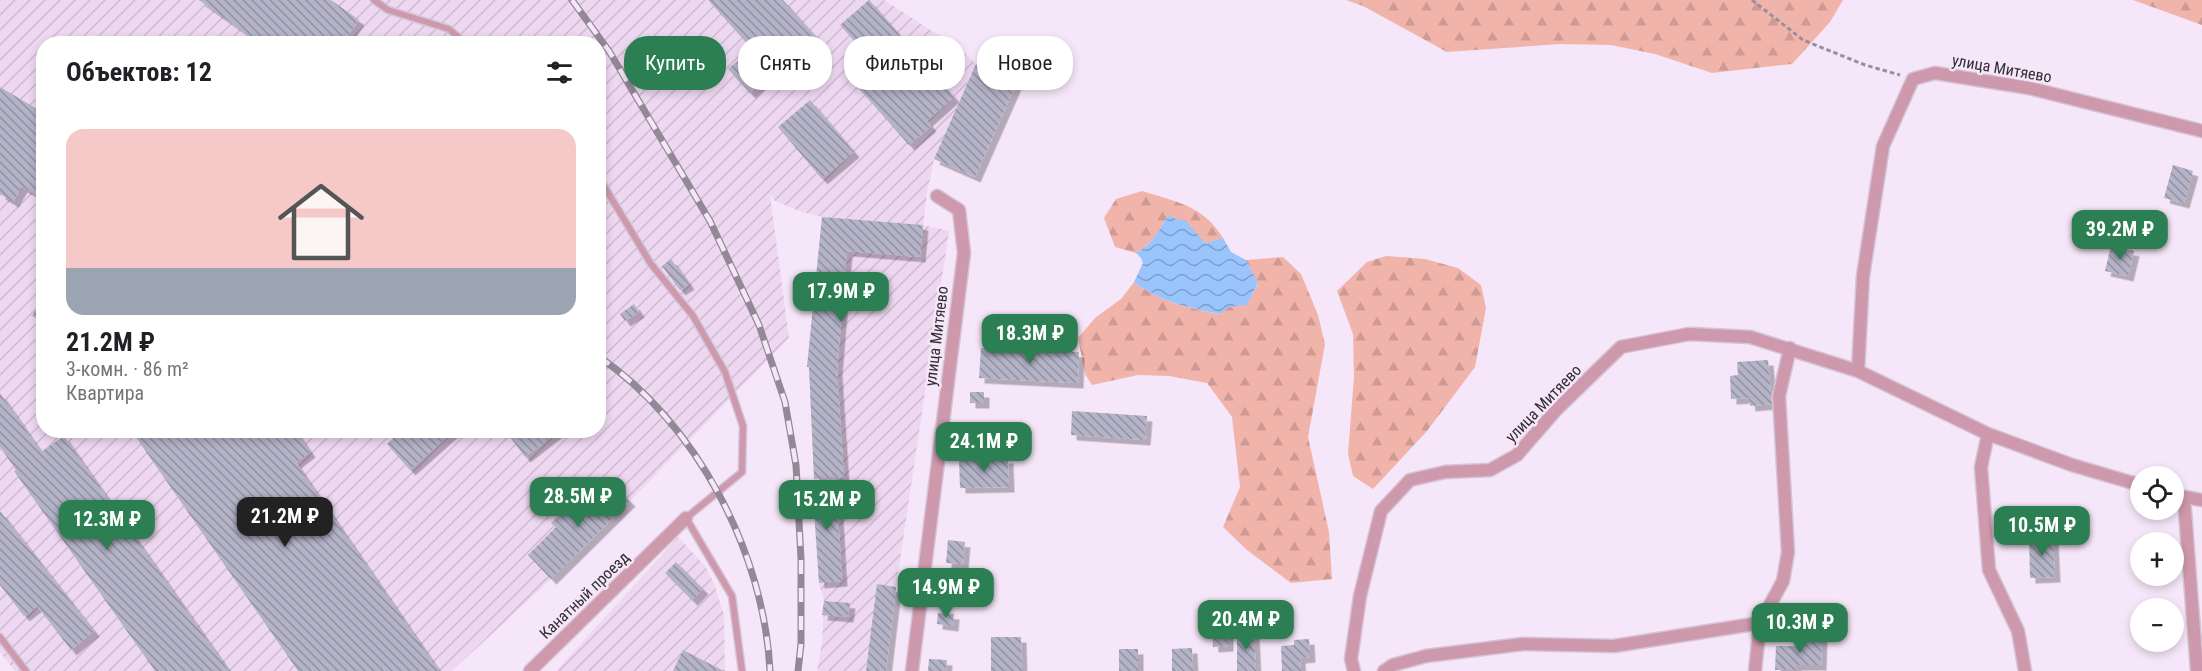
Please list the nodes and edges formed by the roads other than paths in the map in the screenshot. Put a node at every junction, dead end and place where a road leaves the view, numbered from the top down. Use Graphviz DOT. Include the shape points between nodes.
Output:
graph roads {
  1 [pos="374,0"];
  2 [pos="457,36"];
  3 [pos="2202,131"];
  4 [pos="606,189"];
  5 [pos="937,196"];
  6 [pos="1790,348"];
  7 [pos="1858,371"];
  8 [pos="1988,434"];
  9 [pos="2130,482"];
  10 [pos="2184,497"];
  11 [pos="2202,500"];
  12 [pos="686,518"];
  13 [pos="2181,520"];
  14 [pos="1760,622"];
  15 [pos="0,637"];
  16 [pos="26,671"];
  17 [pos="530,671"];
  18 [pos="742,671"];
  19 [pos="912,671"];
  20 [pos="1354,671"];
  21 [pos="1384,671"];
  22 [pos="1755,671"];
  23 [pos="2025,671"];
  24 [pos="2197,671"];
  1 -- 2 [label="lane" via="388,10 449,29"];
  3 -- 7 [label="street, улица Митяево" via="2030,88 1935,74 1913,79 1883,146 1863,276"];
  4 -- 12 [label="lane" via="651,264 693,316 720,362 743,426 742,472"];
  5 -- 19 [label="street, улица Митяево" via="959,210 964,253"];
  6 -- 7 [label="street, улица Митяево"];
  6 -- 14 [label="street" via="1779,396 1788,552 1783,581"];
  6 -- 20 [label="street, улица Митяево" via="1750,337 1689,334 1621,347 1556,410 1517,455 1490,470 1445,472 1410,480 1381,511 1359,596 1351,659"];
  7 -- 8 [label="street, улица Митяево"];
  8 -- 9 [label="street, улица Митяево"];
  8 -- 23 [label="street" via="1981,467 1989,570 2018,631"];
  10 -- 11 [label="street"];
  12 -- 17 [label="street, Канатный проезд"];
  12 -- 18 [label="lane" via="732,596"];
  13 -- 24 [label="street"];
  14 -- 21 [label="street" via="1614,646 1523,644 1426,656"];
  14 -- 22 [label="street"];
  15 -- 16 [label="lane"];
}
